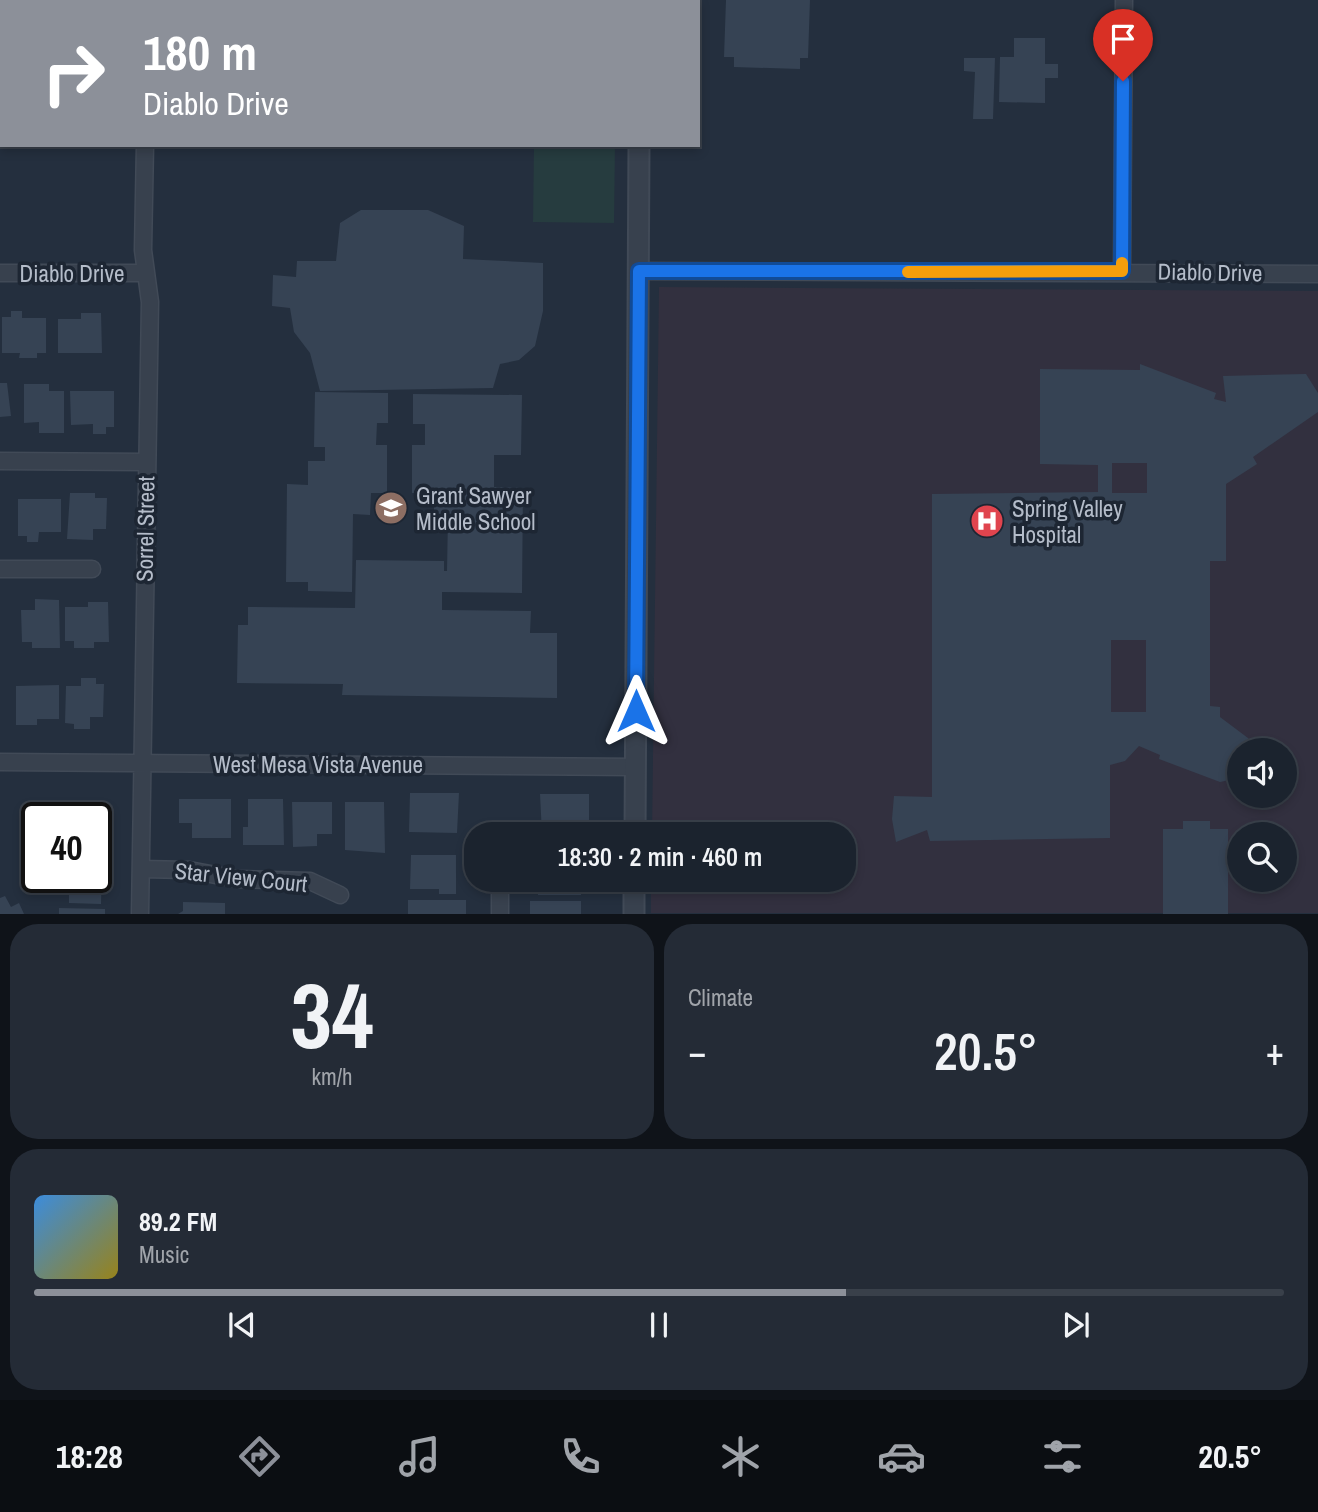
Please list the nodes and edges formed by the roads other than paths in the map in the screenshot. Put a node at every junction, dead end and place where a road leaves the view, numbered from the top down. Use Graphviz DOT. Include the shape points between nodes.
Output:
graph roads {
  1 [pos="1124,0"];
  2 [pos="145,147"];
  3 [pos="639,147"];
  4 [pos="639,271"];
  5 [pos="1122,271"];
  6 [pos="0,273"];
  7 [pos="144,273"];
  8 [pos="1318,274"];
  9 [pos="0,461"];
  10 [pos="146,462"];
  11 [pos="0,569"];
  12 [pos="92,569"];
  13 [pos="0,762"];
  14 [pos="141,763"];
  15 [pos="636,767"];
  16 [pos="635,822"];
  17 [pos="141,869"];
  18 [pos="500,892"];
  19 [pos="634,892"];
  20 [pos="340,895"];
  21 [pos="140,914"];
  22 [pos="500,914"];
  23 [pos="634,914"];
  1 -- 5 [label="street"];
  2 -- 7 [label="street, Sorrel Street"];
  3 -- 4 [label="street"];
  4 -- 5 [label="street, Diablo Drive"];
  4 -- 15 [label="street"];
  5 -- 8 [label="street, Diablo Drive"];
  6 -- 7 [label="street, Diablo Drive"];
  7 -- 10 [label="street, Sorrel Street" via="150,302"];
  9 -- 10 [label="street"];
  10 -- 14 [label="street, Sorrel Street"];
  11 -- 12 [label="street"];
  13 -- 14 [label="street, West Mesa Vista Avenue"];
  14 -- 15 [label="street, West Mesa Vista Avenue"];
  14 -- 17 [label="street, Sorrel Street"];
  15 -- 16 [label="street"];
  17 -- 20 [label="street, Star View Court" via="310,881"];
  17 -- 21 [label="street, Sorrel Street"];
  18 -- 22 [label="street"];
  19 -- 23 [label="street"];
}
